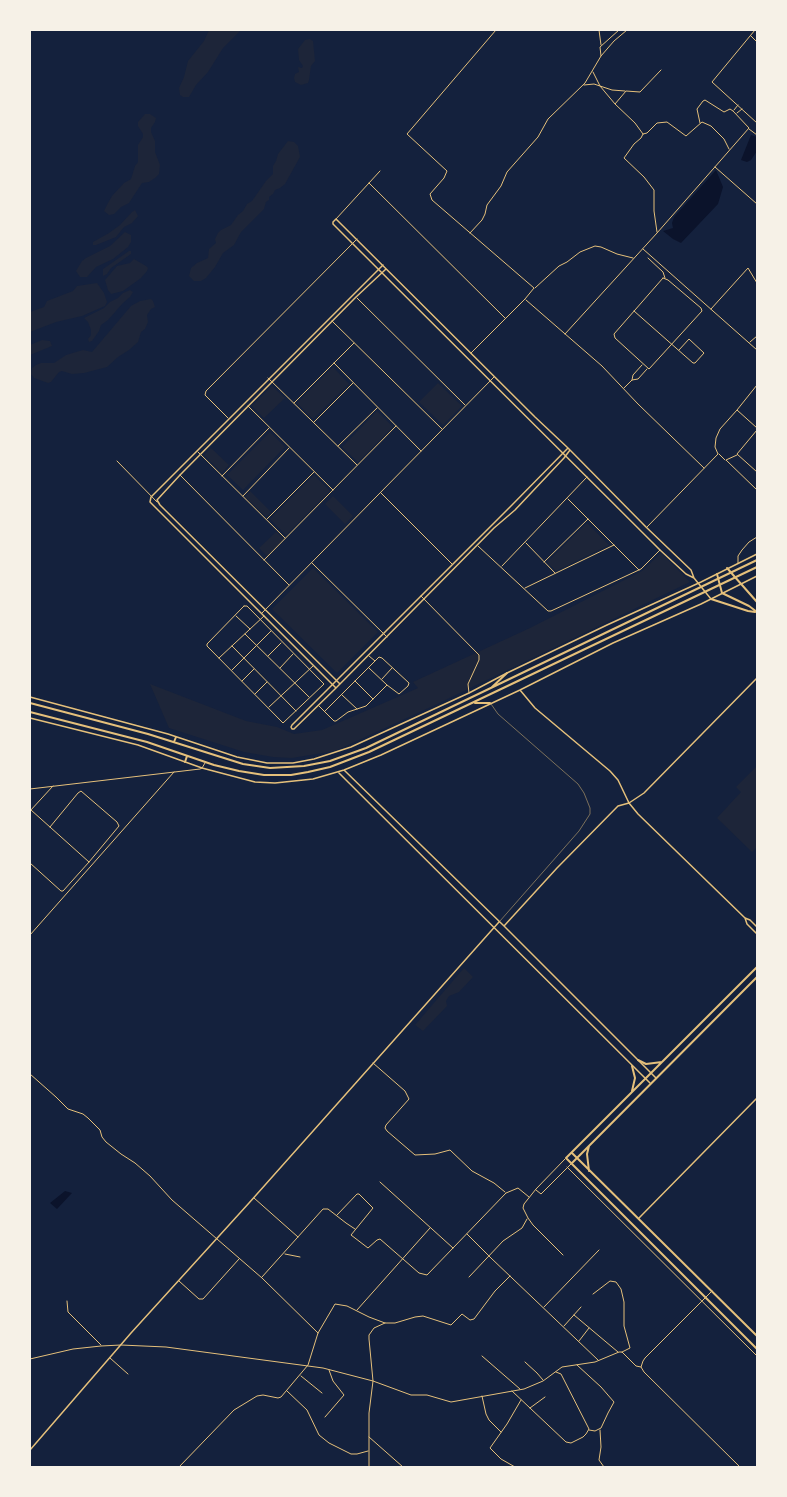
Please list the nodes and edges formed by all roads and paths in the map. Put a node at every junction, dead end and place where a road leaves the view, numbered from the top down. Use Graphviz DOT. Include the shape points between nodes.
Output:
graph roads {
  1 [pos="496,30"];
  2 [pos="599,30"];
  3 [pos="619,30"];
  4 [pos="627,30"];
  5 [pos="755,30"];
  6 [pos="750,36"];
  7 [pos="757,42"];
  8 [pos="601,47"];
  9 [pos="601,56"];
  10 [pos="661,70"];
  11 [pos="592,71"];
  12 [pos="583,85"];
  13 [pos="600,86"];
  14 [pos="626,91"];
  15 [pos="615,104"];
  16 [pos="738,105"];
  17 [pos="742,109"];
  18 [pos="733,111"];
  19 [pos="737,114"];
  20 [pos="700,123"];
  21 [pos="757,123"];
  22 [pos="749,128"];
  23 [pos="643,134"];
  24 [pos="757,135"];
  25 [pos="729,149"];
  26 [pos="714,166"];
  27 [pos="380,171"];
  28 [pos="369,183"];
  29 [pos="757,204"];
  30 [pos="336,219"];
  31 [pos="470,233"];
  32 [pos="657,233"];
  33 [pos="356,240"];
  34 [pos="352,243"];
  35 [pos="642,248"];
  36 [pos="633,258"];
  37 [pos="648,258"];
  38 [pos="383,265"];
  39 [pos="378,269"];
  40 [pos="386,269"];
  41 [pos="382,273"];
  42 [pos="665,278"];
  43 [pos="757,283"];
  44 [pos="534,288"];
  45 [pos="356,297"];
  46 [pos="525,299"];
  47 [pos="711,309"];
  48 [pos="634,311"];
  49 [pos="505,319"];
  50 [pos="332,322"];
  51 [pos="565,334"];
  52 [pos="757,336"];
  53 [pos="354,343"];
  54 [pos="750,343"];
  55 [pos="672,344"];
  56 [pos="679,350"];
  57 [pos="757,350"];
  58 [pos="470,353"];
  59 [pos="334,363"];
  60 [pos="643,364"];
  61 [pos="648,368"];
  62 [pos="494,377"];
  63 [pos="268,378"];
  64 [pos="632,380"];
  65 [pos="491,381"];
  66 [pos="272,382"];
  67 [pos="353,382"];
  68 [pos="757,386"];
  69 [pos="624,388"];
  70 [pos="294,403"];
  71 [pos="248,406"];
  72 [pos="466,406"];
  73 [pos="378,407"];
  74 [pos="738,410"];
  75 [pos="229,418"];
  76 [pos="313,422"];
  77 [pos="396,426"];
  78 [pos="270,428"];
  79 [pos="757,428"];
  80 [pos="442,430"];
  81 [pos="757,430"];
  82 [pos="289,447"];
  83 [pos="338,447"];
  84 [pos="569,449"];
  85 [pos="197,451"];
  86 [pos="421,451"];
  87 [pos="563,453"];
  88 [pos="718,454"];
  89 [pos="737,454"];
  90 [pos="201,455"];
  91 [pos="566,456"];
  92 [pos="726,460"];
  93 [pos="117,461"];
  94 [pos="357,466"];
  95 [pos="704,468"];
  96 [pos="314,472"];
  97 [pos="757,472"];
  98 [pos="180,475"];
  99 [pos="222,476"];
  100 [pos="587,477"];
  101 [pos="333,490"];
  102 [pos="757,490"];
  103 [pos="381,493"];
  104 [pos="242,496"];
  105 [pos="151,497"];
  106 [pos="568,498"];
  107 [pos="158,502"];
  108 [pos="266,519"];
  109 [pos="588,519"];
  110 [pos="646,528"];
  111 [pos="757,537"];
  112 [pos="286,539"];
  113 [pos="525,543"];
  114 [pos="614,545"];
  115 [pos="478,546"];
  116 [pos="660,550"];
  117 [pos="757,554"];
  118 [pos="264,560"];
  119 [pos="757,560"];
  120 [pos="544,562"];
  121 [pos="312,563"];
  122 [pos="738,563"];
  123 [pos="452,564"];
  124 [pos="502,566"];
  125 [pos="757,567"];
  126 [pos="727,568"];
  127 [pos="639,570"];
  128 [pos="555,573"];
  129 [pos="717,574"];
  130 [pos="757,576"];
  131 [pos="694,578"];
  132 [pos="699,583"];
  133 [pos="741,584"];
  134 [pos="290,585"];
  135 [pos="524,588"];
  136 [pos="722,593"];
  137 [pos="421,596"];
  138 [pos="424,599"];
  139 [pos="711,599"];
  140 [pos="757,602"];
  141 [pos="265,610"];
  142 [pos="757,612"];
  143 [pos="262,614"];
  144 [pos="236,615"];
  145 [pos="264,616"];
  146 [pos="260,620"];
  147 [pos="250,629"];
  148 [pos="271,631"];
  149 [pos="383,633"];
  150 [pos="245,634"];
  151 [pos="387,637"];
  152 [pos="282,642"];
  153 [pos="232,646"];
  154 [pos="257,646"];
  155 [pos="293,654"];
  156 [pos="369,655"];
  157 [pos="268,657"];
  158 [pos="219,658"];
  159 [pos="244,659"];
  160 [pos="375,661"];
  161 [pos="314,665"];
  162 [pos="279,668"];
  163 [pos="369,668"];
  164 [pos="392,668"];
  165 [pos="254,669"];
  166 [pos="309,669"];
  167 [pos="232,671"];
  168 [pos="507,673"];
  169 [pos="757,678"];
  170 [pos="382,680"];
  171 [pos="336,681"];
  172 [pos="355,681"];
  173 [pos="242,682"];
  174 [pos="267,682"];
  175 [pos="294,682"];
  176 [pos="332,684"];
  177 [pos="340,684"];
  178 [pos="387,685"];
  179 [pos="336,688"];
  180 [pos="488,690"];
  181 [pos="520,690"];
  182 [pos="469,693"];
  183 [pos="254,694"];
  184 [pos="281,695"];
  185 [pos="342,695"];
  186 [pos="30,697"];
  187 [pos="309,698"];
  188 [pos="374,699"];
  189 [pos="30,703"];
  190 [pos="473,703"];
  191 [pos="490,703"];
  192 [pos="318,706"];
  193 [pos="268,708"];
  194 [pos="357,710"];
  195 [pos="296,711"];
  196 [pos="30,712"];
  197 [pos="325,712"];
  198 [pos="30,718"];
  199 [pos="99,730"];
  200 [pos="98,735"];
  201 [pos="176,736"];
  202 [pos="174,742"];
  203 [pos="187,756"];
  204 [pos="185,762"];
  205 [pos="205,762"];
  206 [pos="202,768"];
  207 [pos="344,770"];
  208 [pos="174,772"];
  209 [pos="338,772"];
  210 [pos="54,786"];
  211 [pos="30,789"];
  212 [pos="629,802"];
  213 [pos="30,810"];
  214 [pos="50,827"];
  215 [pos="89,862"];
  216 [pos="30,864"];
  217 [pos="745,918"];
  218 [pos="499,922"];
  219 [pos="504,926"];
  220 [pos="757,927"];
  221 [pos="494,928"];
  222 [pos="757,934"];
  223 [pos="30,935"];
  224 [pos="757,967"];
  225 [pos="757,977"];
  226 [pos="638,1060"];
  227 [pos="663,1061"];
  228 [pos="373,1063"];
  229 [pos="632,1066"];
  230 [pos="651,1073"];
  231 [pos="30,1074"];
  232 [pos="656,1078"];
  233 [pos="646,1079"];
  234 [pos="650,1084"];
  235 [pos="632,1093"];
  236 [pos="757,1098"];
  237 [pos="590,1145"];
  238 [pos="572,1153"];
  239 [pos="566,1158"];
  240 [pos="576,1158"];
  241 [pos="571,1163"];
  242 [pos="567,1167"];
  243 [pos="589,1171"];
  244 [pos="380,1182"];
  245 [pos="536,1189"];
  246 [pos="506,1193"];
  247 [pos="530,1197"];
  248 [pos="254,1198"];
  249 [pos="337,1215"];
  250 [pos="528,1218"];
  251 [pos="637,1219"];
  252 [pos="430,1228"];
  253 [pos="355,1229"];
  254 [pos="467,1234"];
  255 [pos="298,1237"];
  256 [pos="217,1238"];
  257 [pos="453,1248"];
  258 [pos="599,1250"];
  259 [pos="284,1254"];
  260 [pos="563,1255"];
  261 [pos="488,1256"];
  262 [pos="300,1257"];
  263 [pos="402,1258"];
  264 [pos="240,1259"];
  265 [pos="510,1276"];
  266 [pos="469,1277"];
  267 [pos="262,1278"];
  268 [pos="179,1280"];
  269 [pos="712,1291"];
  270 [pos="593,1294"];
  271 [pos="706,1298"];
  272 [pos="67,1301"];
  273 [pos="702,1301"];
  274 [pos="581,1307"];
  275 [pos="543,1308"];
  276 [pos="356,1311"];
  277 [pos="574,1315"];
  278 [pos="385,1323"];
  279 [pos="563,1326"];
  280 [pos="590,1327"];
  281 [pos="318,1333"];
  282 [pos="757,1336"];
  283 [pos="579,1341"];
  284 [pos="121,1345"];
  285 [pos="101,1346"];
  286 [pos="757,1349"];
  287 [pos="619,1352"];
  288 [pos="622,1352"];
  289 [pos="482,1356"];
  290 [pos="757,1356"];
  291 [pos="110,1358"];
  292 [pos="30,1359"];
  293 [pos="599,1360"];
  294 [pos="525,1362"];
  295 [pos="308,1365"];
  296 [pos="577,1365"];
  297 [pos="641,1367"];
  298 [pos="329,1369"];
  299 [pos="556,1372"];
  300 [pos="128,1374"];
  301 [pos="301,1375"];
  302 [pos="373,1380"];
  303 [pos="543,1381"];
  304 [pos="521,1390"];
  305 [pos="287,1391"];
  306 [pos="512,1391"];
  307 [pos="322,1393"];
  308 [pos="482,1396"];
  309 [pos="546,1397"];
  310 [pos="521,1400"];
  311 [pos="529,1409"];
  312 [pos="325,1417"];
  313 [pos="600,1429"];
  314 [pos="589,1430"];
  315 [pos="501,1433"];
  316 [pos="369,1437"];
  317 [pos="30,1450"];
  318 [pos="368,1451"];
  319 [pos="32,1467"];
  320 [pos="38,1467"];
  321 [pos="179,1467"];
  322 [pos="369,1467"];
  323 [pos="403,1467"];
  324 [pos="515,1467"];
  325 [pos="524,1467"];
  326 [pos="533,1467"];
  327 [pos="604,1467"];
  328 [pos="740,1467"];
  1 -- 31 [label="street" via="407,134 447,171 430,197"];
  2 -- 8 [label="street"];
  3 -- 8 [label="street"];
  4 -- 9 [label="street"];
  5 -- 6 [label="street"];
  6 -- 7 [label="street"];
  6 -- 16 [label="street" via="712,82"];
  8 -- 9 [label="street"];
  9 -- 11 [label="street"];
  10 -- 14 [label="street" via="640,92"];
  11 -- 12 [label="street"];
  11 -- 13 [label="street"];
  12 -- 13 [label="street"];
  12 -- 31 [label="street" via="545,122 538,136 507,172 501,186 487,205 482,220"];
  13 -- 14 [label="street"];
  13 -- 15 [label="street"];
  14 -- 15 [label="street"];
  15 -- 23 [label="street"];
  16 -- 17 [label="street"];
  16 -- 18 [label="street"];
  17 -- 19 [label="street"];
  17 -- 21 [label="street"];
  18 -- 19 [label="street"];
  18 -- 20 [label="street" via="730,109 724,112 703,101 697,109"];
  19 -- 22 [label="street"];
  20 -- 23 [label="street" via="687,136 664,122 657,123"];
  20 -- 25 [label="street" via="711,126 724,139"];
  22 -- 24 [label="street"];
  22 -- 25 [label="street"];
  23 -- 32 [label="street" via="624,158 654,190"];
  25 -- 26 [label="street"];
  26 -- 29 [label="street"];
  26 -- 32 [label="street"];
  27 -- 28 [label="street"];
  28 -- 30 [label="street"];
  28 -- 49 [label="street"];
  30 -- 33 [label="street"];
  30 -- 34 [label="street" via="334,224"];
  31 -- 44 [label="street"];
  32 -- 35 [label="street"];
  33 -- 34 [label="street"];
  33 -- 38 [label="street"];
  34 -- 39 [label="street"];
  34 -- 75 [label="street" via="206,391 205,395"];
  35 -- 36 [label="street"];
  35 -- 47 [label="street"];
  36 -- 44 [label="street" via="595,246 580,252 559,266"];
  36 -- 51 [label="street"];
  37 -- 42 [label="street" via="662,270"];
  38 -- 39 [label="street"];
  38 -- 40 [label="street"];
  39 -- 41 [label="street"];
  39 -- 63 [label="street"];
  40 -- 41 [label="street"];
  40 -- 58 [label="street"];
  41 -- 45 [label="street"];
  41 -- 65 [label="street"];
  42 -- 48 [label="street"];
  42 -- 55 [label="street" via="702,311"];
  43 -- 47 [label="street" via="748,268"];
  44 -- 46 [label="street"];
  45 -- 50 [label="street"];
  45 -- 72 [label="street"];
  46 -- 49 [label="street"];
  46 -- 51 [label="street"];
  47 -- 54 [label="street"];
  48 -- 55 [label="street"];
  48 -- 60 [label="street" via="613,336"];
  49 -- 58 [label="street"];
  50 -- 53 [label="street"];
  50 -- 66 [label="street"];
  51 -- 69 [label="street"];
  52 -- 54 [label="street"];
  53 -- 59 [label="street"];
  53 -- 80 [label="street"];
  54 -- 57 [label="street"];
  55 -- 56 [label="street"];
  55 -- 61 [label="street" via="652,368"];
  56 -- 56 [label="street" via="689,339 704,353 694,363"];
  58 -- 62 [label="street"];
  59 -- 67 [label="street"];
  59 -- 70 [label="street"];
  60 -- 61 [label="street"];
  60 -- 64 [label="street" via="633,375"];
  61 -- 64 [label="street" via="638,379"];
  62 -- 65 [label="street"];
  62 -- 84 [label="street"];
  63 -- 66 [label="street"];
  63 -- 75 [label="street"];
  64 -- 69 [label="street"];
  65 -- 72 [label="street"];
  65 -- 87 [label="street"];
  66 -- 70 [label="street"];
  66 -- 71 [label="street"];
  67 -- 73 [label="street"];
  67 -- 76 [label="street"];
  68 -- 74 [label="street"];
  69 -- 95 [label="street"];
  70 -- 76 [label="street"];
  71 -- 78 [label="street"];
  71 -- 90 [label="street"];
  72 -- 80 [label="street"];
  73 -- 77 [label="street"];
  73 -- 83 [label="street"];
  74 -- 79 [label="street"];
  74 -- 88 [label="street" via="718,433"];
  75 -- 85 [label="street"];
  76 -- 83 [label="street"];
  77 -- 86 [label="street"];
  77 -- 94 [label="street"];
  78 -- 82 [label="street"];
  78 -- 99 [label="street"];
  80 -- 86 [label="street"];
  81 -- 89 [label="street"];
  82 -- 96 [label="street"];
  82 -- 104 [label="street"];
  83 -- 94 [label="street"];
  84 -- 87 [label="street"];
  84 -- 91 [label="street"];
  84 -- 110 [label="street"];
  85 -- 90 [label="street"];
  85 -- 105 [label="street"];
  86 -- 103 [label="street"];
  87 -- 91 [label="street"];
  87 -- 123 [label="street"];
  88 -- 92 [label="street"];
  88 -- 95 [label="street"];
  89 -- 92 [label="street"];
  89 -- 97 [label="street"];
  90 -- 98 [label="street"];
  90 -- 99 [label="street"];
  91 -- 100 [label="street"];
  91 -- 115 [label="street"];
  92 -- 102 [label="street"];
  93 -- 105 [label="street"];
  94 -- 101 [label="street"];
  95 -- 110 [label="street"];
  96 -- 101 [label="street"];
  96 -- 108 [label="street"];
  98 -- 107 [label="street" via="158,498"];
  98 -- 118 [label="street"];
  99 -- 104 [label="street"];
  100 -- 106 [label="street"];
  100 -- 116 [label="street"];
  101 -- 112 [label="street"];
  103 -- 121 [label="street"];
  103 -- 123 [label="street"];
  104 -- 108 [label="street"];
  105 -- 107 [label="street"];
  105 -- 143 [label="street" via="150,502"];
  106 -- 109 [label="street"];
  106 -- 113 [label="street"];
  107 -- 141 [label="street"];
  108 -- 112 [label="street"];
  109 -- 114 [label="street"];
  109 -- 120 [label="street"];
  110 -- 131 [label="street" via="691,570"];
  111 -- 122 [label="street" via="742,550 738,556"];
  112 -- 118 [label="street"];
  113 -- 120 [label="street"];
  113 -- 124 [label="street"];
  114 -- 127 [label="street"];
  114 -- 128 [label="street"];
  115 -- 124 [label="street"];
  115 -- 138 [label="street"];
  116 -- 127 [label="street"];
  116 -- 131 [label="street"];
  117 -- 122 [label="street"];
  118 -- 134 [label="street"];
  119 -- 180 [label="main road"];
  120 -- 128 [label="street"];
  121 -- 134 [label="street"];
  121 -- 149 [label="street"];
  122 -- 126 [label="street"];
  123 -- 137 [label="street"];
  124 -- 135 [label="street"];
  125 -- 190 [label="main road"];
  126 -- 129 [label="street"];
  126 -- 133 [label="main road"];
  127 -- 135 [label="street" via="551,612"];
  128 -- 135 [label="street"];
  129 -- 132 [label="street"];
  129 -- 136 [label="main road"];
  130 -- 133 [label="street"];
  131 -- 132 [label="street"];
  132 -- 139 [label="street"];
  132 -- 168 [label="street"];
  133 -- 136 [label="street"];
  133 -- 140 [label="main road"];
  134 -- 141 [label="street"];
  136 -- 139 [label="street"];
  136 -- 142 [label="main road"];
  137 -- 138 [label="street"];
  137 -- 149 [label="street"];
  138 -- 151 [label="street"];
  138 -- 182 [label="street" via="479,655 468,684"];
  139 -- 142 [label="main road"];
  139 -- 181 [label="street" via="613,643"];
  141 -- 143 [label="street"];
  141 -- 171 [label="street"];
  143 -- 145 [label="street"];
  144 -- 146 [label="street" via="246,606"];
  144 -- 147 [label="street"];
  144 -- 158 [label="street" via="207,644"];
  145 -- 146 [label="street"];
  145 -- 161 [label="street"];
  146 -- 147 [label="street"];
  146 -- 148 [label="street"];
  147 -- 150 [label="street"];
  148 -- 152 [label="street"];
  148 -- 154 [label="street"];
  149 -- 151 [label="street"];
  149 -- 171 [label="street"];
  150 -- 153 [label="street"];
  150 -- 154 [label="street"];
  151 -- 156 [label="street"];
  152 -- 155 [label="street"];
  152 -- 157 [label="street"];
  153 -- 158 [label="street"];
  153 -- 159 [label="street"];
  154 -- 157 [label="street"];
  154 -- 159 [label="street"];
  155 -- 162 [label="street"];
  155 -- 166 [label="street"];
  156 -- 160 [label="street"];
  156 -- 177 [label="street"];
  157 -- 162 [label="street"];
  158 -- 167 [label="street"];
  159 -- 165 [label="street"];
  159 -- 167 [label="street"];
  160 -- 163 [label="street"];
  160 -- 164 [label="street" via="379,657 382,658"];
  161 -- 166 [label="street"];
  161 -- 176 [label="street"];
  162 -- 175 [label="street"];
  163 -- 170 [label="street"];
  163 -- 172 [label="street"];
  164 -- 170 [label="street"];
  164 -- 178 [label="street" via="409,685 399,694"];
  165 -- 173 [label="street"];
  165 -- 174 [label="street"];
  166 -- 175 [label="street"];
  166 -- 187 [label="street" via="324,684"];
  167 -- 173 [label="street"];
  168 -- 180 [label="main road"];
  168 -- 182 [label="street"];
  169 -- 212 [label="street" via="644,792"];
  170 -- 178 [label="street"];
  171 -- 176 [label="street"];
  171 -- 177 [label="street"];
  172 -- 185 [label="street"];
  172 -- 188 [label="street"];
  173 -- 183 [label="street"];
  174 -- 183 [label="street"];
  174 -- 184 [label="street"];
  175 -- 184 [label="street"];
  175 -- 187 [label="street"];
  176 -- 179 [label="street"];
  176 -- 192 [label="street" via="290,727 294,729"];
  177 -- 179 [label="street"];
  178 -- 188 [label="street"];
  179 -- 192 [label="street"];
  180 -- 202 [label="main road" via="366,748 330,761 304,766 270,768 243,764"];
  181 -- 191 [label="street"];
  181 -- 212 [label="street" via="536,708 610,771 618,780"];
  182 -- 201 [label="street" via="342,751 302,762 254,761"];
  183 -- 193 [label="street"];
  184 -- 193 [label="street"];
  184 -- 195 [label="street"];
  185 -- 194 [label="street"];
  185 -- 197 [label="street"];
  186 -- 201 [label="street"];
  187 -- 195 [label="street"];
  188 -- 194 [label="street"];
  189 -- 202 [label="main road"];
  190 -- 191 [label="main road"];
  190 -- 205 [label="main road" via="369,752 330,767 308,772 264,775 240,772"];
  191 -- 207 [label="street"];
  191 -- 218 [label="lane" via="498,714 578,784 590,808 590,814 579,831"];
  192 -- 197 [label="street"];
  193 -- 195 [label="street" via="283,723"];
  194 -- 197 [label="street" via="348,712 336,721"];
  196 -- 199 [label="main road"];
  198 -- 200 [label="street"];
  199 -- 200 [label="main road"];
  199 -- 203 [label="main road" via="147,742"];
  200 -- 204 [label="street" via="138,745"];
  201 -- 202 [label="main road"];
  203 -- 204 [label="main road"];
  203 -- 205 [label="main road"];
  204 -- 206 [label="street"];
  205 -- 206 [label="street"];
  206 -- 208 [label="street"];
  206 -- 209 [label="street" via="255,782 275,783 314,779"];
  207 -- 209 [label="street"];
  207 -- 218 [label="street"];
  208 -- 210 [label="street"];
  208 -- 223 [label="street"];
  209 -- 221 [label="street"];
  210 -- 211 [label="street"];
  210 -- 213 [label="street"];
  212 -- 217 [label="street" via="638,814"];
  212 -- 219 [label="street" via="618,806"];
  213 -- 214 [label="street"];
  214 -- 215 [label="street"];
  214 -- 215 [label="street" via="82,791 117,822 119,826"];
  215 -- 216 [label="street" via="62,891"];
  217 -- 220 [label="street"];
  217 -- 222 [label="street"];
  218 -- 219 [label="street"];
  218 -- 221 [label="street"];
  219 -- 226 [label="street"];
  221 -- 228 [label="street"];
  221 -- 229 [label="street"];
  224 -- 227 [label="main road"];
  225 -- 232 [label="main road"];
  226 -- 227 [label="main road" via="646,1064"];
  226 -- 230 [label="street"];
  227 -- 230 [label="main road"];
  228 -- 246 [label="street" via="404,1091 409,1099 386,1125 387,1131 417,1156 450,1150 472,1171"];
  228 -- 248 [label="street"];
  229 -- 233 [label="street"];
  229 -- 235 [label="main road" via="635,1078"];
  230 -- 232 [label="street"];
  230 -- 233 [label="main road"];
  231 -- 256 [label="street" via="68,1109 85,1115 100,1130 106,1142 142,1169 172,1200"];
  232 -- 234 [label="main road"];
  233 -- 234 [label="street"];
  233 -- 235 [label="main road"];
  234 -- 237 [label="main road"];
  235 -- 238 [label="main road"];
  236 -- 251 [label="street"];
  237 -- 240 [label="main road"];
  237 -- 243 [label="main road" via="587,1154"];
  238 -- 239 [label="main road"];
  238 -- 240 [label="main road"];
  239 -- 241 [label="main road"];
  239 -- 245 [label="street"];
  240 -- 241 [label="main road"];
  240 -- 243 [label="main road"];
  241 -- 242 [label="street"];
  241 -- 271 [label="main road"];
  242 -- 245 [label="street" via="541,1194"];
  242 -- 273 [label="street"];
  243 -- 251 [label="main road"];
  244 -- 252 [label="street"];
  245 -- 247 [label="street"];
  246 -- 247 [label="street" via="518,1188"];
  246 -- 254 [label="street"];
  247 -- 250 [label="street" via="523,1208"];
  248 -- 255 [label="street"];
  248 -- 256 [label="street"];
  249 -- 253 [label="street"];
  249 -- 253 [label="street" via="357,1194 360,1194 373,1208"];
  249 -- 255 [label="street" via="328,1209 322,1209"];
  250 -- 260 [label="street"];
  250 -- 261 [label="street" via="522,1228"];
  251 -- 269 [label="main road"];
  252 -- 257 [label="street"];
  252 -- 263 [label="street"];
  253 -- 263 [label="street" via="351,1235 365,1247 369,1248 380,1239"];
  254 -- 257 [label="street"];
  254 -- 261 [label="street"];
  255 -- 259 [label="street"];
  256 -- 264 [label="street"];
  256 -- 268 [label="street"];
  257 -- 263 [label="street" via="427,1275 419,1273"];
  258 -- 275 [label="street"];
  259 -- 262 [label="street"];
  259 -- 267 [label="street"];
  261 -- 265 [label="street"];
  261 -- 266 [label="street"];
  263 -- 276 [label="street"];
  264 -- 267 [label="street"];
  264 -- 268 [label="street" via="203,1299 199,1299"];
  265 -- 275 [label="street"];
  265 -- 278 [label="street" via="473,1320 462,1314 450,1325 423,1316"];
  267 -- 281 [label="street"];
  268 -- 284 [label="street"];
  269 -- 271 [label="street"];
  269 -- 282 [label="main road"];
  270 -- 288 [label="street" via="610,1281 616,1282 621,1289 624,1326 630,1348"];
  271 -- 273 [label="street"];
  271 -- 286 [label="main road"];
  272 -- 285 [label="street" via="68,1312"];
  273 -- 290 [label="street"];
  273 -- 297 [label="street" via="645,1358"];
  274 -- 277 [label="street"];
  275 -- 279 [label="street"];
  276 -- 278 [label="street"];
  276 -- 281 [label="street" via="335,1304"];
  277 -- 279 [label="street"];
  277 -- 280 [label="street"];
  278 -- 302 [label="street" via="376,1326 369,1335"];
  279 -- 283 [label="street"];
  280 -- 283 [label="street"];
  280 -- 287 [label="street"];
  281 -- 295 [label="street"];
  283 -- 293 [label="street"];
  284 -- 285 [label="street"];
  284 -- 291 [label="street"];
  284 -- 295 [label="street" via="166,1347"];
  285 -- 292 [label="street" via="73,1349"];
  287 -- 288 [label="street"];
  287 -- 293 [label="street"];
  288 -- 297 [label="street" via="635,1366"];
  289 -- 304 [label="street"];
  291 -- 300 [label="street"];
  291 -- 317 [label="street"];
  293 -- 296 [label="street"];
  294 -- 303 [label="street"];
  295 -- 298 [label="street"];
  295 -- 301 [label="street"];
  296 -- 299 [label="street" via="562,1367"];
  296 -- 313 [label="street" via="614,1400"];
  297 -- 328 [label="street"];
  298 -- 302 [label="street"];
  298 -- 312 [label="street" via="333,1381 344,1395"];
  299 -- 303 [label="street"];
  299 -- 314 [label="street" via="561,1374"];
  301 -- 305 [label="street"];
  301 -- 307 [label="street"];
  302 -- 308 [label="street" via="411,1395 449,1402"];
  302 -- 316 [label="street"];
  303 -- 304 [label="street"];
  304 -- 306 [label="street"];
  305 -- 318 [label="street" via="311,1415 317,1432 325,1441 351,1454"];
  305 -- 321 [label="street" via="278,1398 257,1396 234,1410"];
  306 -- 308 [label="street"];
  306 -- 310 [label="street"];
  308 -- 315 [label="street" via="488,1420"];
  309 -- 311 [label="street"];
  310 -- 311 [label="street"];
  310 -- 315 [label="street"];
  311 -- 314 [label="street" via="568,1443 583,1437"];
  313 -- 314 [label="street"];
  313 -- 327 [label="street" via="599,1460"];
  315 -- 324 [label="street" via="490,1449 501,1460"];
  316 -- 318 [label="street"];
  316 -- 323 [label="street"];
  318 -- 322 [label="street"];
  319 -- 320 [label="street"];
  325 -- 326 [label="street"];
}
